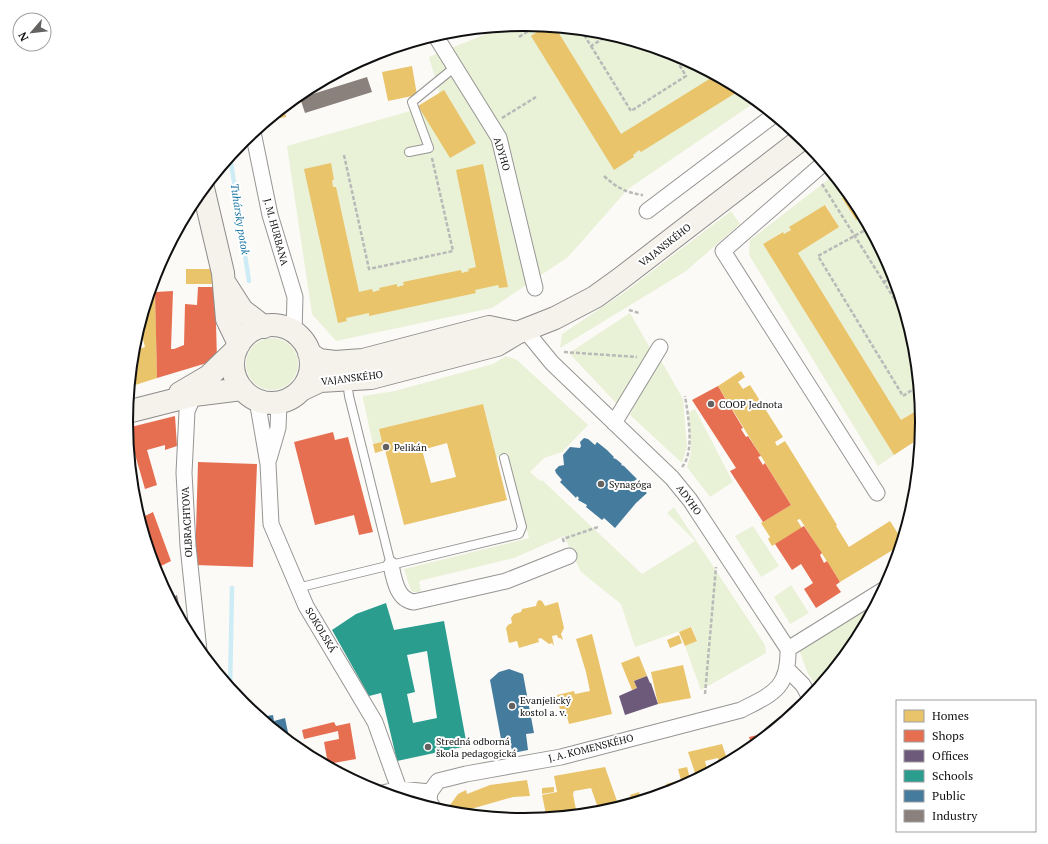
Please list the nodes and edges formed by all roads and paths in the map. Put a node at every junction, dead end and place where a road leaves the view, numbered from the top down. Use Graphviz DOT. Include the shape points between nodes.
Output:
graph roads {
  1 [pos="528,31"];
  2 [pos="585,36"];
  3 [pos="519,37"];
  4 [pos="602,39"];
  5 [pos="439,41"];
  6 [pos="591,46"];
  7 [pos="678,63"];
  8 [pos="455,67"];
  9 [pos="536,97"];
  10 [pos="770,118"];
  11 [pos="491,126"];
  12 [pos="255,139"];
  13 [pos="797,143"];
  14 [pos="429,148"];
  15 [pos="410,152"];
  16 [pos="344,155"];
  17 [pos="819,167"];
  18 [pos="604,176"];
  19 [pos="643,195"];
  20 [pos="204,199"];
  21 [pos="646,211"];
  22 [pos="865,230"];
  23 [pos="855,236"];
  24 [pos="888,280"];
  25 [pos="883,282"];
  26 [pos="225,284"];
  27 [pos="535,288"];
  28 [pos="896,302"];
  29 [pos="629,310"];
  30 [pos="639,312"];
  31 [pos="264,327"];
  32 [pos="294,332"];
  33 [pos="521,332"];
  34 [pos="238,347"];
  35 [pos="309,352"];
  36 [pos="564,352"];
  37 [pos="657,353"];
  38 [pos="347,380"];
  39 [pos="913,389"];
  40 [pos="301,390"];
  41 [pos="249,394"];
  42 [pos="194,395"];
  43 [pos="685,396"];
  44 [pos="167,401"];
  45 [pos="279,403"];
  46 [pos="133,410"];
  47 [pos="614,423"];
  48 [pos="504,458"];
  49 [pos="268,464"];
  50 [pos="682,467"];
  51 [pos="877,493"];
  52 [pos="569,556"];
  53 [pos="716,564"];
  54 [pos="391,565"];
  55 [pos="297,588"];
  56 [pos="875,595"];
  57 [pos="197,637"];
  58 [pos="788,649"];
  59 [pos="788,670"];
  60 [pos="806,692"];
  61 [pos="705,694"];
  62 [pos="399,789"];
  63 [pos="394,790"];
  64 [pos="430,792"];
  65 [pos="431,802"];
  1 -- 3 [label="path"];
  2 -- 6 [label="path"];
  4 -- 6 [label="path"];
  5 -- 8 [label="street, ADYHO"];
  6 -- 7 [label="path" via="631,111 686,76"];
  8 -- 11 [label="street, ADYHO"];
  8 -- 14 [label="lane" via="412,102"];
  9 -- 11 [label="path"];
  10 -- 21 [label="street"];
  11 -- 27 [label="street, ADYHO" via="499,138"];
  12 -- 32 [label="street, J. M. HURBANA" via="270,215 295,296"];
  13 -- 33 [label="main road, VAJANSKÉHO" via="620,280 595,297"];
  14 -- 15 [label="lane"];
  14 -- 16 [label="path" via="453,251 369,269"];
  17 -- 23 [label="path"];
  17 -- 51 [label="street" via="723,251"];
  18 -- 19 [label="path" via="619,189"];
  20 -- 26 [label="main road"];
  22 -- 23 [label="path"];
  23 -- 25 [label="path"];
  23 -- 39 [label="path" via="818,256 903,396"];
  24 -- 25 [label="path"];
  25 -- 28 [label="path"];
  26 -- 31 [label="main road" via="242,310"];
  26 -- 34 [label="main road" via="227,318"];
  29 -- 30 [label="path"];
  31 -- 32 [label="main road" via="279,326"];
  31 -- 34 [label="main road" via="248,334"];
  32 -- 35 [label="main road, VAJANSKÉHO"];
  33 -- 35 [label="main road, VAJANSKÉHO" via="489,327 362,360 319,360"];
  33 -- 38 [label="main road, VAJANSKÉHO" via="497,345 371,378"];
  33 -- 47 [label="street, ADYHO"];
  34 -- 41 [label="main road" via="234,370"];
  34 -- 44 [label="main road" via="209,376"];
  35 -- 40 [label="main road, VAJANSKÉHO" via="310,372"];
  36 -- 37 [label="path"];
  37 -- 47 [label="street"];
  38 -- 40 [label="main road, VAJANSKÉHO" via="320,381"];
  38 -- 54 [label="lane"];
  40 -- 45 [label="main road, VAJANSKÉHO"];
  41 -- 42 [label="main road"];
  41 -- 45 [label="main road" via="264,402"];
  41 -- 49 [label="street, SOKOLSKÁ"];
  42 -- 44 [label="main road"];
  42 -- 57 [label="street, OLBRACHTOVA" via="186,411 184,473 188,546"];
  43 -- 50 [label="path" via="689,450 687,461"];
  44 -- 46 [label="main road"];
  45 -- 49 [label="street, SOKOLSKÁ" via="278,428"];
  47 -- 58 [label="street, ADYHO" via="672,478 690,500"];
  48 -- 54 [label="lane" via="522,527 520,534"];
  49 -- 55 [label="street, SOKOLSKÁ" via="271,524"];
  52 -- 54 [label="street" via="506,581 414,602 406,600 397,589"];
  53 -- 61 [label="path"];
  54 -- 55 [label="lane"];
  55 -- 62 [label="street, SOKOLSKÁ" via="375,722"];
  56 -- 58 [label="street"];
  58 -- 59 [label="street"];
  59 -- 60 [label="street"];
  59 -- 64 [label="street, J. A. KOMENSKÉHO" via="780,686 767,697 741,710 561,757 466,774 438,782"];
  62 -- 63 [label="street"];
  62 -- 64 [label="street"];
  64 -- 65 [label="street"];
}
